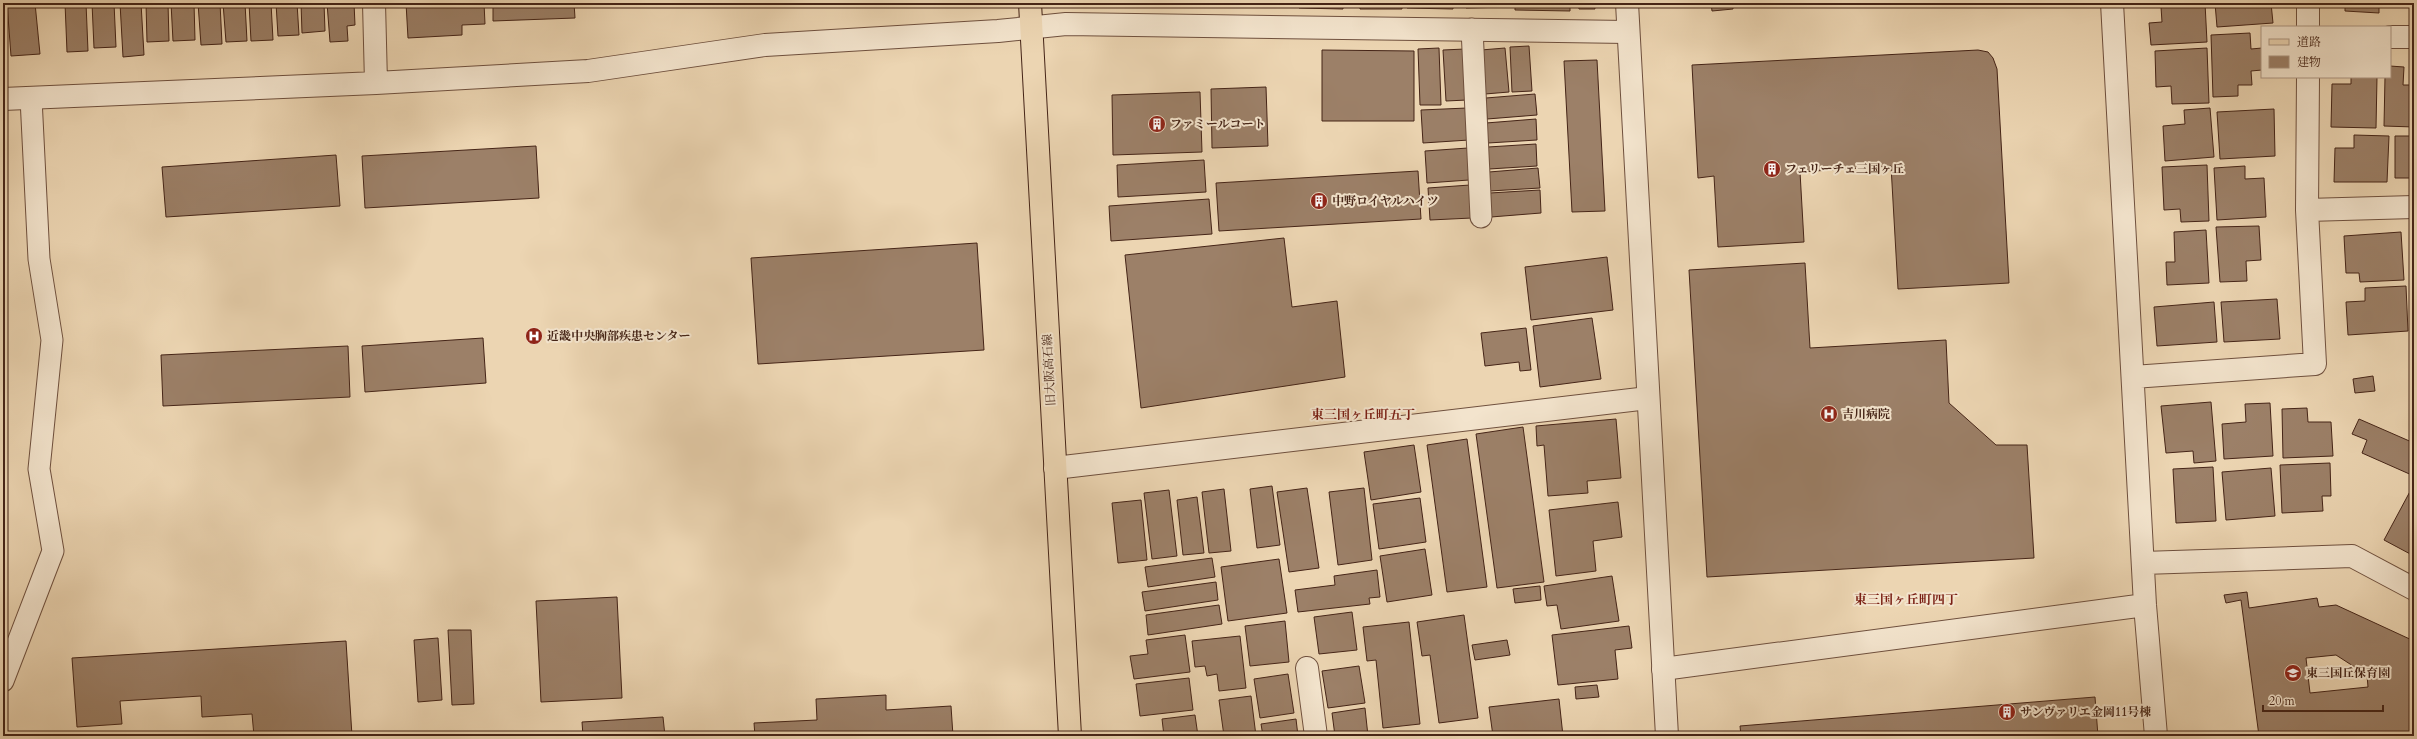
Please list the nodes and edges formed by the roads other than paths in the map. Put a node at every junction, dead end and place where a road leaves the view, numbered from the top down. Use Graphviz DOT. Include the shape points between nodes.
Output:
graph roads {
  1 [pos="374,3"];
  2 [pos="1030,3"];
  3 [pos="1626,3"];
  4 [pos="2112,3"];
  5 [pos="2308,3"];
  6 [pos="2308,26"];
  7 [pos="1030,28"];
  8 [pos="1472,29"];
  9 [pos="1626,32"];
  10 [pos="2391,37"];
  11 [pos="2414,37"];
  12 [pos="2308,78"];
  13 [pos="376,83"];
  14 [pos="31,98"];
  15 [pos="3,99"];
  16 [pos="2414,207"];
  17 [pos="2307,210"];
  18 [pos="1482,217"];
  19 [pos="2133,377"];
  20 [pos="1648,398"];
  21 [pos="1055,468"];
  22 [pos="2143,563"];
  23 [pos="2414,588"];
  24 [pos="2145,605"];
  25 [pos="1307,668"];
  26 [pos="1664,669"];
  27 [pos="3,682"];
  28 [pos="1070,736"];
  29 [pos="1316,736"];
  30 [pos="1667,736"];
  31 [pos="2156,736"];
  1 -- 13 [label="street"];
  2 -- 7 [label="main road, 旧大阪高石線"];
  3 -- 9 [label="street"];
  4 -- 19 [label="street"];
  5 -- 6 [label="street"];
  7 -- 8 [label="street" via="1066,24"];
  7 -- 13 [label="street" via="765,45 588,70"];
  7 -- 21 [label="main road, 旧大阪高石線"];
  8 -- 9 [label="street"];
  8 -- 18 [label="lane"];
  9 -- 20 [label="street"];
  10 -- 11 [label="street"];
  12 -- 17 [label="street"];
  13 -- 14 [label="street"];
  14 -- 15 [label="street"];
  14 -- 27 [label="lane" via="39,260 52,340 38,469 53,551"];
  16 -- 17 [label="street"];
  17 -- 19 [label="street" via="2315,364"];
  19 -- 22 [label="street"];
  20 -- 21 [label="street"];
  20 -- 26 [label="street"];
  21 -- 28 [label="main road, 旧大阪高石線"];
  22 -- 23 [label="street" via="2352,556"];
  22 -- 24 [label="street"];
  24 -- 26 [label="street"];
  24 -- 31 [label="street"];
  25 -- 29 [label="street"];
  26 -- 30 [label="street"];
}
